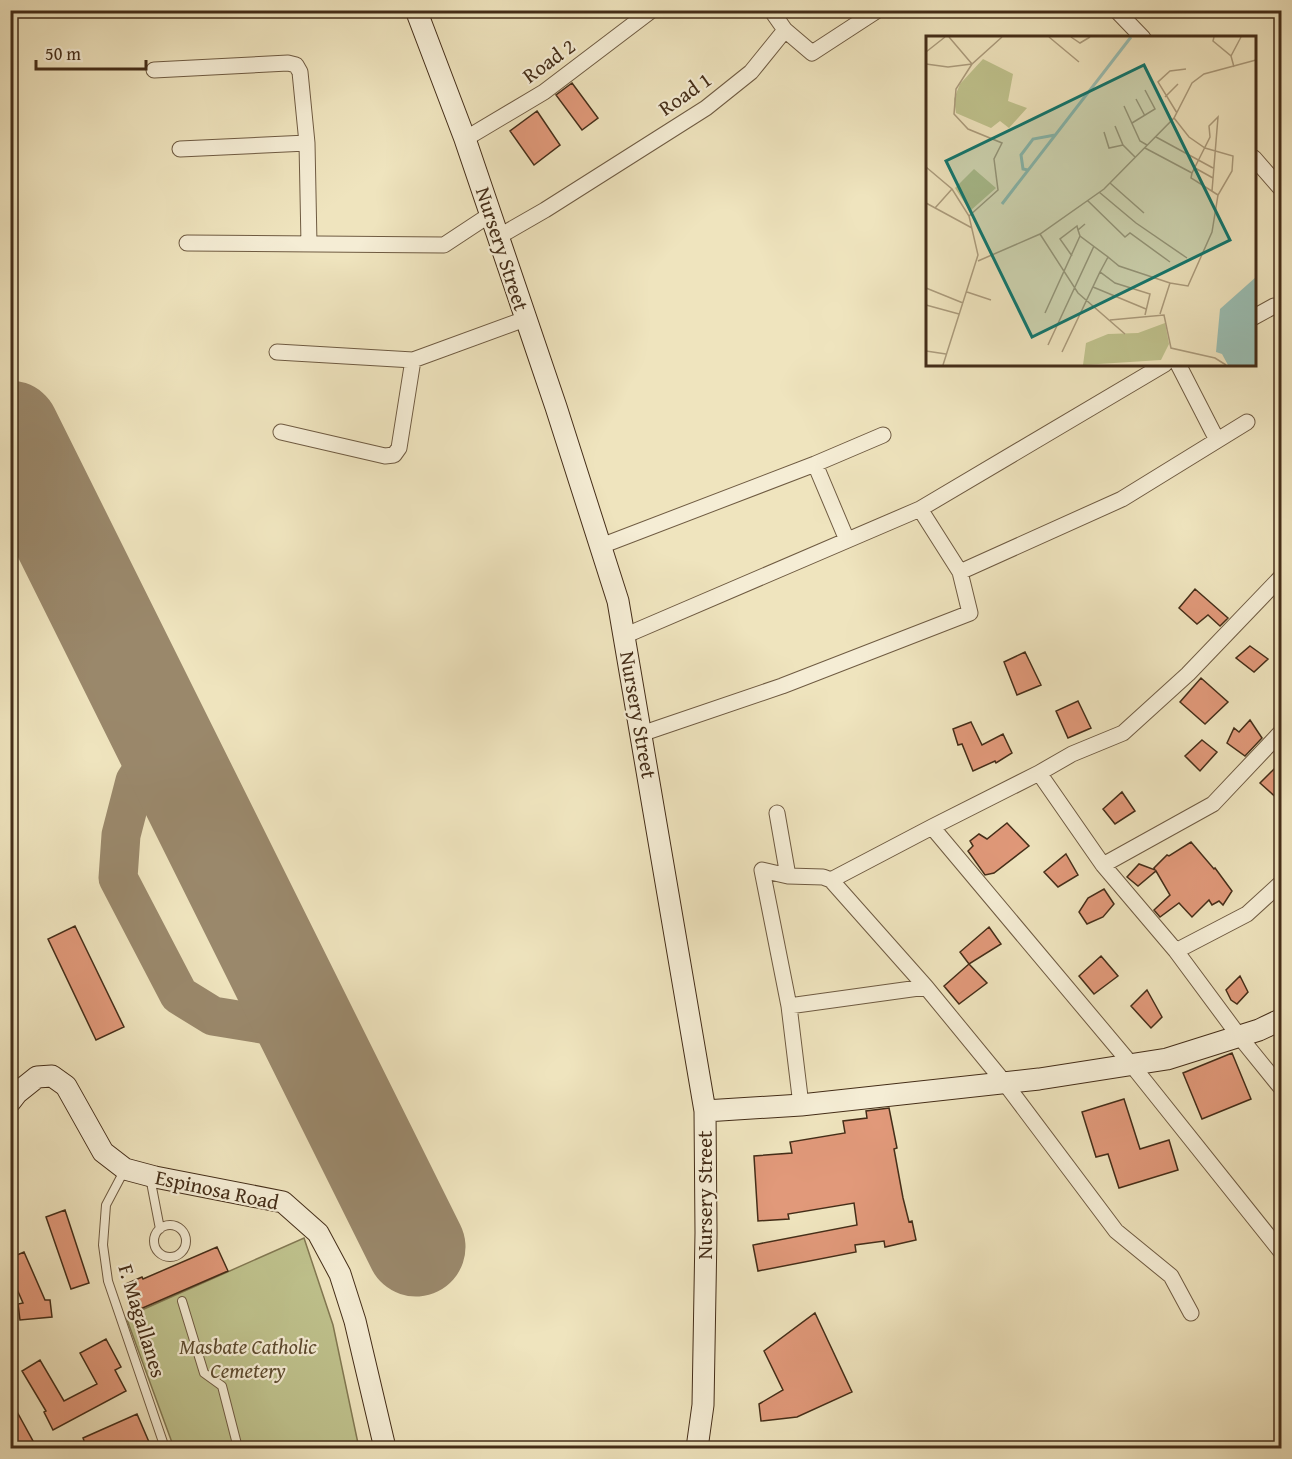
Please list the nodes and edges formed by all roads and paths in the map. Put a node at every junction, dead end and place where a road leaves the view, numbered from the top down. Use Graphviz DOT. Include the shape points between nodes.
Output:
graph roads {
  1 [pos="416,10"];
  2 [pos="652,10"];
  3 [pos="771,10"];
  4 [pos="878,10"];
  5 [pos="1116,10"];
  6 [pos="785,30"];
  7 [pos="1141,36"];
  8 [pos="154,70"];
  9 [pos="465,139"];
  10 [pos="307,143"];
  11 [pos="180,149"];
  12 [pos="1256,160"];
  13 [pos="1281,190"];
  14 [pos="491,213"];
  15 [pos="498,237"];
  16 [pos="187,243"];
  17 [pos="309,244"];
  18 [pos="1274,306"];
  19 [pos="1256,316"];
  20 [pos="525,319"];
  21 [pos="277,352"];
  22 [pos="413,360"];
  23 [pos="1162,366"];
  24 [pos="1179,366"];
  25 [pos="1247,422"];
  26 [pos="281,432"];
  27 [pos="883,435"];
  28 [pos="1217,440"];
  29 [pos="815,464"];
  30 [pos="920,509"];
  31 [pos="848,540"];
  32 [pos="601,546"];
  33 [pos="960,572"];
  34 [pos="1281,576"];
  35 [pos="624,636"];
  36 [pos="1281,731"];
  37 [pos="641,734"];
  38 [pos="1039,773"];
  39 [pos="777,813"];
  40 [pos="932,827"];
  41 [pos="1103,865"];
  42 [pos="788,876"];
  43 [pos="831,880"];
  44 [pos="1281,882"];
  45 [pos="1176,951"];
  46 [pos="926,987"];
  47 [pos="789,1006"];
  48 [pos="1281,1019"];
  49 [pos="1239,1036"];
  50 [pos="1131,1064"];
  51 [pos="1004,1082"];
  52 [pos="1281,1089"];
  53 [pos="10,1102"];
  54 [pos="801,1105"];
  55 [pos="705,1111"];
  56 [pos="125,1169"];
  57 [pos="150,1176"];
  58 [pos="160,1229"];
  59 [pos="1281,1253"];
  60 [pos="182,1301"];
  61 [pos="1191,1313"];
  62 [pos="165,1449"];
  63 [pos="238,1449"];
  64 [pos="385,1449"];
  65 [pos="697,1449"];
  1 -- 9 [label="main road, Nursery Street"];
  2 -- 9 [label="street, Road 2" via="544,92"];
  3 -- 6 [label="street"];
  4 -- 6 [label="street" via="812,53"];
  5 -- 7 [label="street"];
  6 -- 15 [label="street, Road 1" via="751,72 706,108"];
  8 -- 10 [label="street" via="296,65"];
  9 -- 14 [label="main road, Nursery Street"];
  10 -- 11 [label="street"];
  10 -- 17 [label="street"];
  12 -- 13 [label="street"];
  14 -- 15 [label="main road, Nursery Street"];
  14 -- 17 [label="street" via="444,245"];
  15 -- 20 [label="main road, Nursery Street"];
  16 -- 17 [label="street"];
  18 -- 19 [label="street"];
  20 -- 22 [label="street"];
  20 -- 32 [label="main road, Nursery Street"];
  21 -- 22 [label="street"];
  22 -- 26 [label="street" via="399,448 394,455"];
  23 -- 30 [label="street"];
  24 -- 28 [label="street"];
  25 -- 28 [label="street"];
  27 -- 29 [label="street"];
  28 -- 33 [label="street" via="1122,499"];
  29 -- 31 [label="street"];
  29 -- 32 [label="street"];
  30 -- 31 [label="street"];
  30 -- 33 [label="street"];
  31 -- 35 [label="street"];
  32 -- 35 [label="main road, Nursery Street"];
  33 -- 37 [label="street" via="970,613 782,686"];
  34 -- 38 [label="street" via="1188,674 1123,733"];
  35 -- 37 [label="main road, Nursery Street"];
  36 -- 41 [label="street" via="1213,804"];
  37 -- 55 [label="main road, Nursery Street"];
  38 -- 40 [label="street"];
  38 -- 41 [label="street"];
  39 -- 42 [label="street"];
  40 -- 43 [label="street"];
  40 -- 50 [label="street"];
  41 -- 45 [label="street"];
  42 -- 43 [label="street"];
  42 -- 47 [label="street" via="762,870"];
  43 -- 46 [label="street"];
  44 -- 45 [label="street" via="1247,914"];
  45 -- 49 [label="street"];
  46 -- 47 [label="street"];
  46 -- 51 [label="street"];
  47 -- 54 [label="street"];
  48 -- 49 [label="main road"];
  49 -- 50 [label="main road" via="1167,1059"];
  49 -- 52 [label="street"];
  50 -- 51 [label="main road"];
  50 -- 59 [label="street"];
  51 -- 54 [label="main road"];
  51 -- 61 [label="street" via="1116,1232 1171,1276"];
  53 -- 56 [label="main road, Espinosa Road" via="38,1077 52,1076 66,1086 103,1152"];
  54 -- 55 [label="main road"];
  55 -- 65 [label="main road, Nursery Street" via="703,1394"];
  56 -- 57 [label="main road, Espinosa Road"];
  56 -- 62 [label="lane, F. Magallanes" via="106,1205 103,1245 108,1281"];
  57 -- 58 [label="lane"];
  57 -- 64 [label="main road, Espinosa Road" via="283,1202 318,1233 339,1274 355,1321"];
  58 -- 58 [label="lane" via="154,1239 156,1249 164,1256 179,1255 185,1247 186,1235 178,1226 165,1225"];
  60 -- 63 [label="lane" via="204,1373 222,1386"];
}
